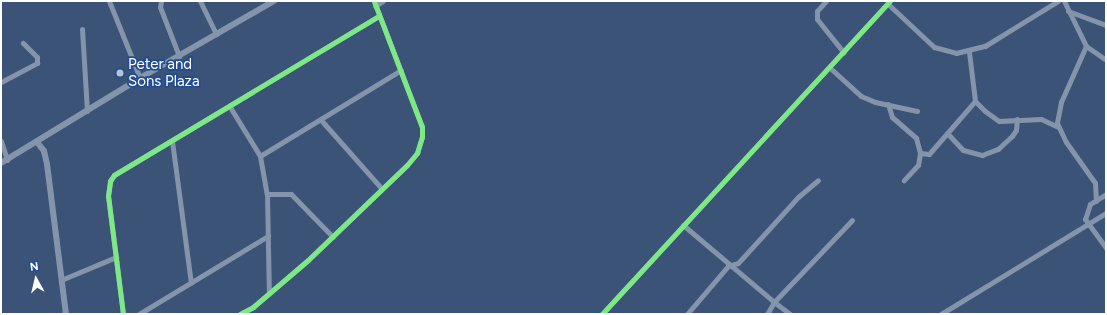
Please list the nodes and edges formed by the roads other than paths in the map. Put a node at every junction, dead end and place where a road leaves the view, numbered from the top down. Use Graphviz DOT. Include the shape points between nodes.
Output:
graph roads {
  1 [pos="109,1"];
  2 [pos="161,1"];
  3 [pos="200,1"];
  4 [pos="274,1"];
  5 [pos="383,1"];
  6 [pos="826,1"];
  7 [pos="1058,1"];
  8 [pos="1064,1"];
  9 [pos="889,2"];
  10 [pos="375,3"];
  11 [pos="1068,11"];
  12 [pos="379,16"];
  13 [pos="1106,25"];
  14 [pos="82,29"];
  15 [pos="216,34"];
  16 [pos="23,43"];
  17 [pos="1086,46"];
  18 [pos="968,52"];
  19 [pos="844,53"];
  20 [pos="179,56"];
  21 [pos="1106,60"];
  22 [pos="829,67"];
  23 [pos="401,70"];
  24 [pos="140,78"];
  25 [pos="1,82"];
  26 [pos="975,101"];
  27 [pos="888,104"];
  28 [pos="230,107"];
  29 [pos="87,111"];
  30 [pos="917,111"];
  31 [pos="321,120"];
  32 [pos="1017,120"];
  33 [pos="1058,127"];
  34 [pos="947,133"];
  35 [pos="1,141"];
  36 [pos="172,141"];
  37 [pos="38,142"];
  38 [pos="920,153"];
  39 [pos="260,156"];
  40 [pos="7,160"];
  41 [pos="1,163"];
  42 [pos="818,180"];
  43 [pos="904,180"];
  44 [pos="382,189"];
  45 [pos="266,194"];
  46 [pos="1106,194"];
  47 [pos="1096,201"];
  48 [pos="1106,213"];
  49 [pos="852,220"];
  50 [pos="683,224"];
  51 [pos="1088,224"];
  52 [pos="268,236"];
  53 [pos="333,237"];
  54 [pos="1106,248"];
  55 [pos="116,257"];
  56 [pos="728,266"];
  57 [pos="269,278"];
  58 [pos="61,280"];
  59 [pos="191,283"];
  60 [pos="279,286"];
  61 [pos="269,294"];
  62 [pos="774,302"];
  63 [pos="66,314"];
  64 [pos="123,314"];
  65 [pos="139,314"];
  66 [pos="240,314"];
  67 [pos="602,314"];
  68 [pos="687,314"];
  69 [pos="767,314"];
  70 [pos="790,314"];
  71 [pos="941,314"];
  1 -- 24 [label="street"];
  2 -- 20 [label="street" via="160,7"];
  3 -- 15 [label="street"];
  4 -- 15 [label="street"];
  5 -- 10 [label="street"];
  6 -- 19 [label="street" via="817,11 817,19"];
  7 -- 18 [label="street" via="985,46"];
  8 -- 11 [label="street"];
  9 -- 18 [label="street" via="934,47 944,51"];
  9 -- 19 [label="street"];
  10 -- 12 [label="street"];
  11 -- 13 [label="street"];
  11 -- 17 [label="street"];
  12 -- 23 [label="street"];
  12 -- 28 [label="street"];
  14 -- 29 [label="street"];
  15 -- 20 [label="street"];
  16 -- 25 [label="street" via="37,57 37,63"];
  17 -- 21 [label="street"];
  17 -- 33 [label="street" via="1061,102"];
  18 -- 26 [label="street"];
  19 -- 22 [label="street"];
  20 -- 24 [label="street"];
  22 -- 27 [label="street" via="861,96"];
  22 -- 50 [label="street"];
  23 -- 31 [label="street"];
  23 -- 44 [label="street" via="417,114 422,137 417,153"];
  24 -- 29 [label="street"];
  26 -- 32 [label="street" via="999,121"];
  26 -- 34 [label="street"];
  27 -- 30 [label="street"];
  27 -- 38 [label="street" via="892,117 916,138"];
  28 -- 36 [label="street"];
  28 -- 39 [label="street"];
  29 -- 37 [label="street"];
  31 -- 39 [label="street"];
  31 -- 44 [label="street"];
  32 -- 33 [label="street" via="1041,119"];
  32 -- 34 [label="street" via="1016,130 1012,136 998,149 982,155 963,150"];
  33 -- 47 [label="street" via="1077,161 1095,183"];
  34 -- 38 [label="street" via="929,154"];
  35 -- 40 [label="street"];
  36 -- 55 [label="street" via="114,175 110,181 108,196"];
  36 -- 59 [label="street"];
  37 -- 40 [label="street"];
  37 -- 58 [label="street" via="44,151 47,164"];
  38 -- 43 [label="street" via="918,165"];
  39 -- 45 [label="street"];
  40 -- 41 [label="street"];
  42 -- 56 [label="street" via="798,197 738,263"];
  44 -- 53 [label="street"];
  45 -- 52 [label="street"];
  45 -- 53 [label="street" via="291,194"];
  46 -- 47 [label="street"];
  47 -- 51 [label="street" via="1090,204 1086,212"];
  48 -- 51 [label="street"];
  49 -- 62 [label="street"];
  50 -- 56 [label="street"];
  50 -- 67 [label="street"];
  51 -- 54 [label="street"];
  51 -- 71 [label="street"];
  52 -- 57 [label="street"];
  52 -- 59 [label="street"];
  53 -- 60 [label="street"];
  55 -- 58 [label="street"];
  55 -- 64 [label="street"];
  56 -- 62 [label="street"];
  56 -- 68 [label="street"];
  57 -- 60 [label="street"];
  57 -- 61 [label="street"];
  58 -- 63 [label="street"];
  59 -- 65 [label="street"];
  60 -- 61 [label="street"];
  61 -- 66 [label="street"];
  62 -- 69 [label="street"];
  62 -- 70 [label="street"];
}
